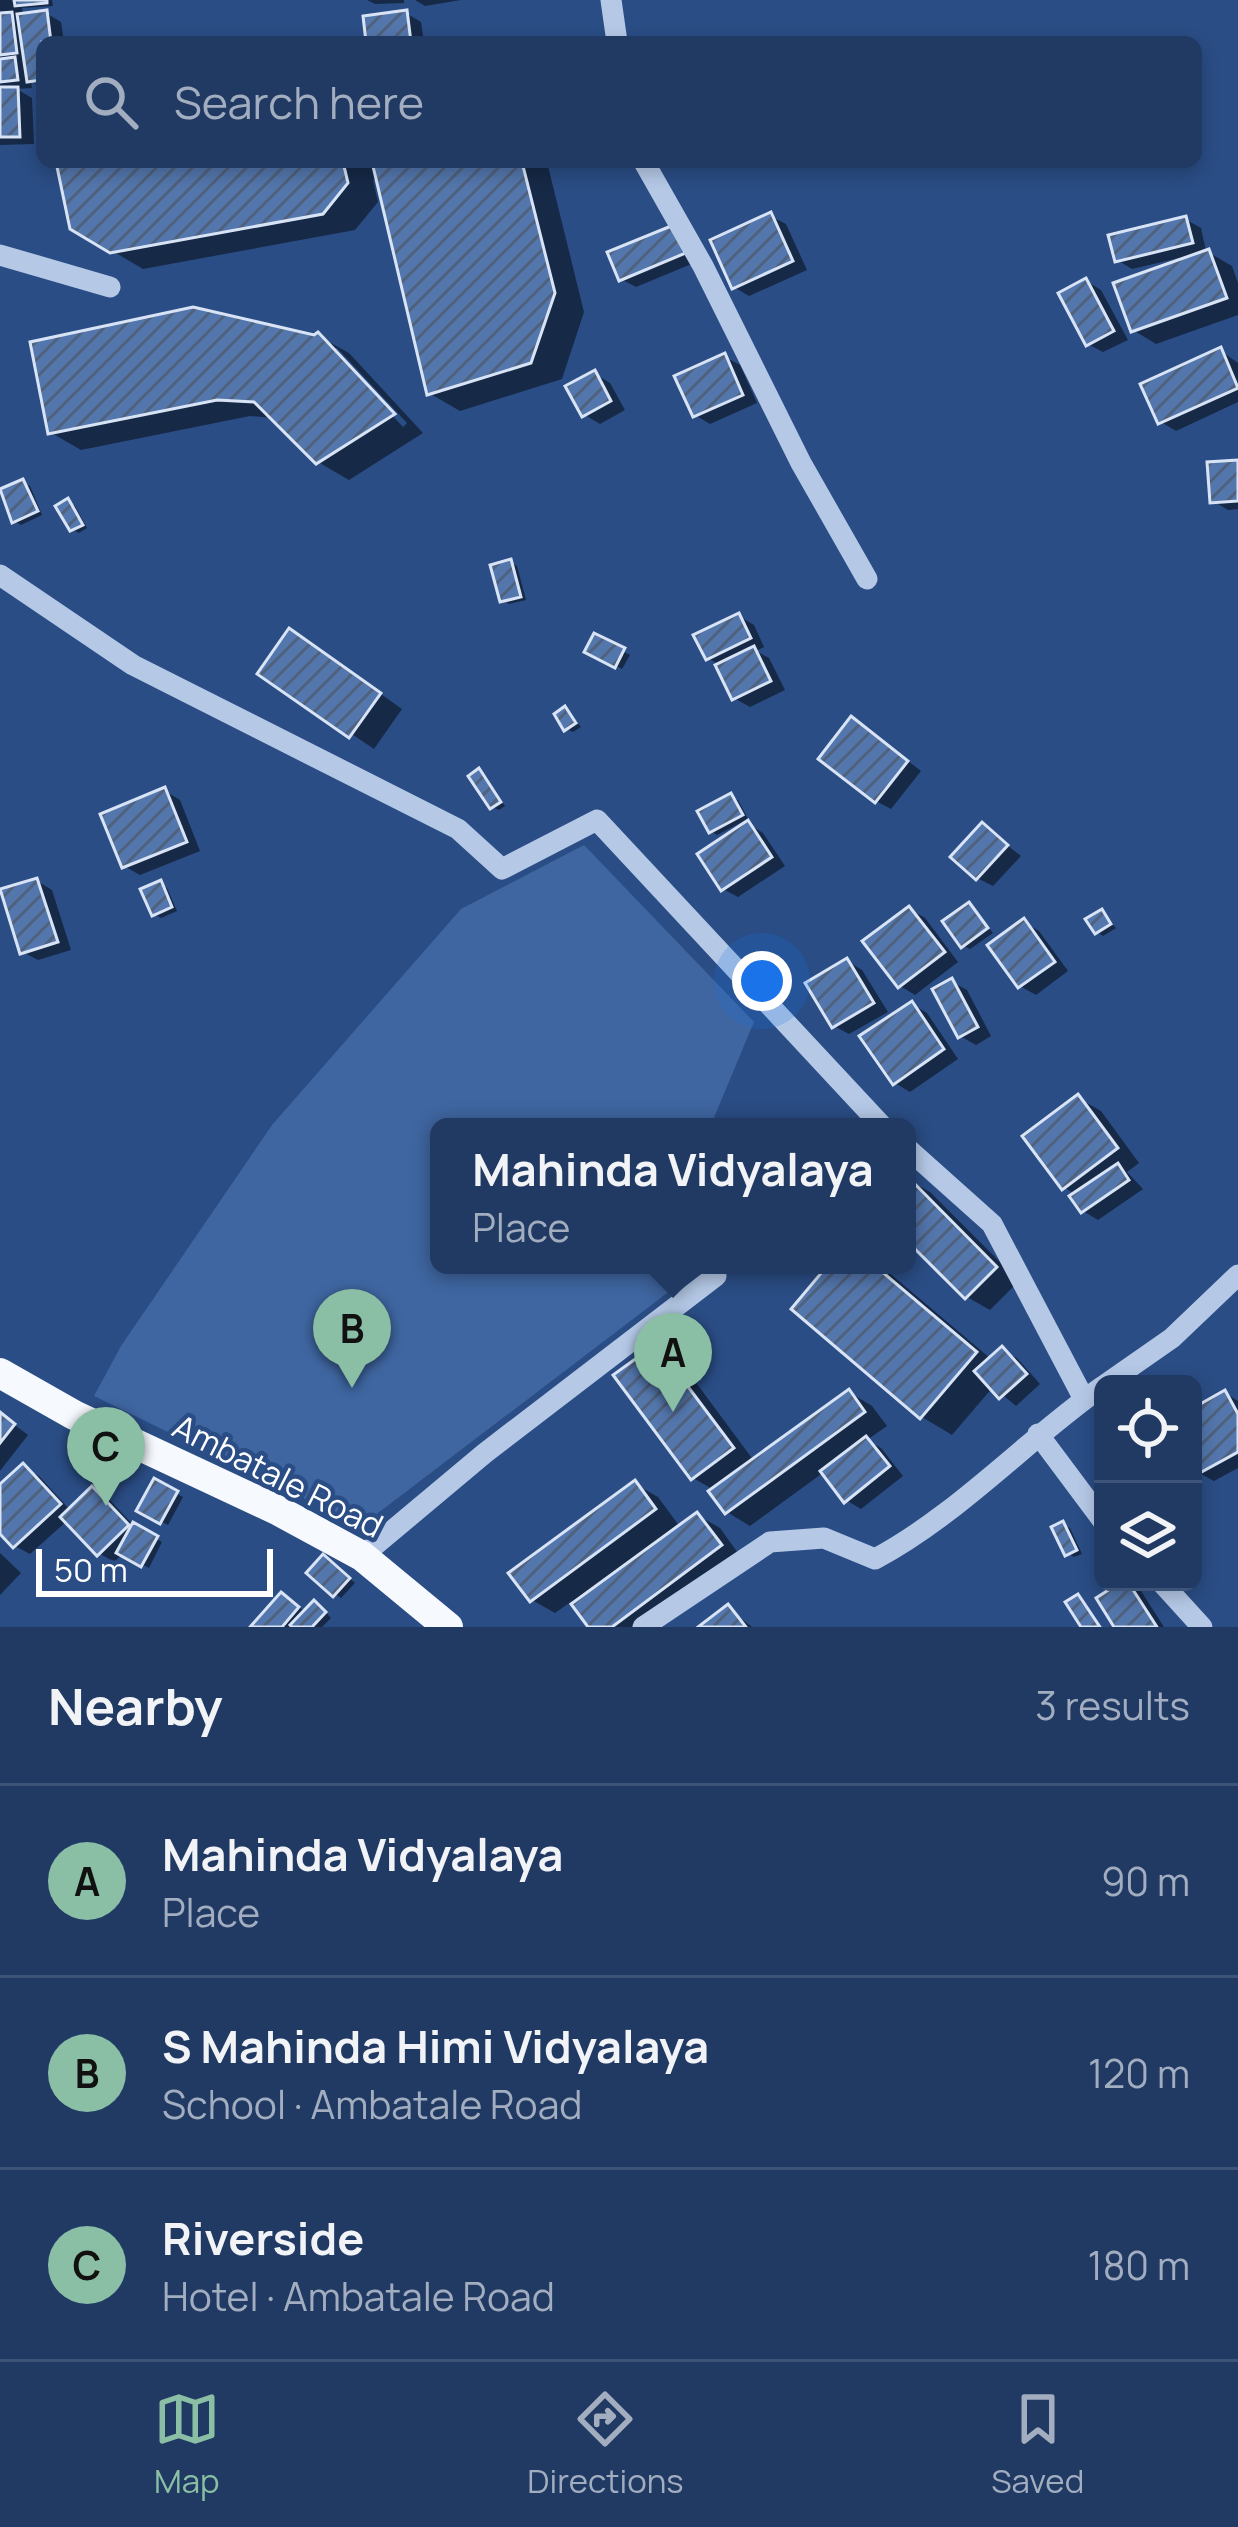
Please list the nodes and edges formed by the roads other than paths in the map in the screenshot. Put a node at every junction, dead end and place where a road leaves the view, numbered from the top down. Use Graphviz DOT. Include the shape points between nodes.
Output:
graph roads {
  1 [pos="611,0"];
  2 [pos="616,36"];
  3 [pos="647,168"];
  4 [pos="0,255"];
  5 [pos="110,287"];
  6 [pos="0,575"];
  7 [pos="867,579"];
  8 [pos="875,1118"];
  9 [pos="916,1156"];
  10 [pos="1238,1275"];
  11 [pos="716,1276"];
  12 [pos="0,1372"];
  13 [pos="1119,1375"];
  14 [pos="1094,1384"];
  15 [pos="1094,1393"];
  16 [pos="1038,1434"];
  17 [pos="1094,1509"];
  18 [pos="362,1556"];
  19 [pos="1169,1591"];
  20 [pos="448,1627"];
  21 [pos="643,1627"];
  22 [pos="1202,1627"];
  1 -- 2 [label="street"];
  3 -- 7 [label="street"];
  4 -- 5 [label="street"];
  6 -- 8 [label="street" via="133,665 458,829 502,869 597,820"];
  9 -- 14 [label="street" via="992,1224"];
  10 -- 13 [label="street"];
  11 -- 18 [label="street"];
  12 -- 18 [label="main road, Ambatale Road"];
  15 -- 16 [label="street"];
  16 -- 17 [label="street"];
  16 -- 21 [label="street" via="921,1534 874,1559 824,1538 770,1542"];
  18 -- 20 [label="main road, Ambatale Road"];
  19 -- 22 [label="street"];
}
